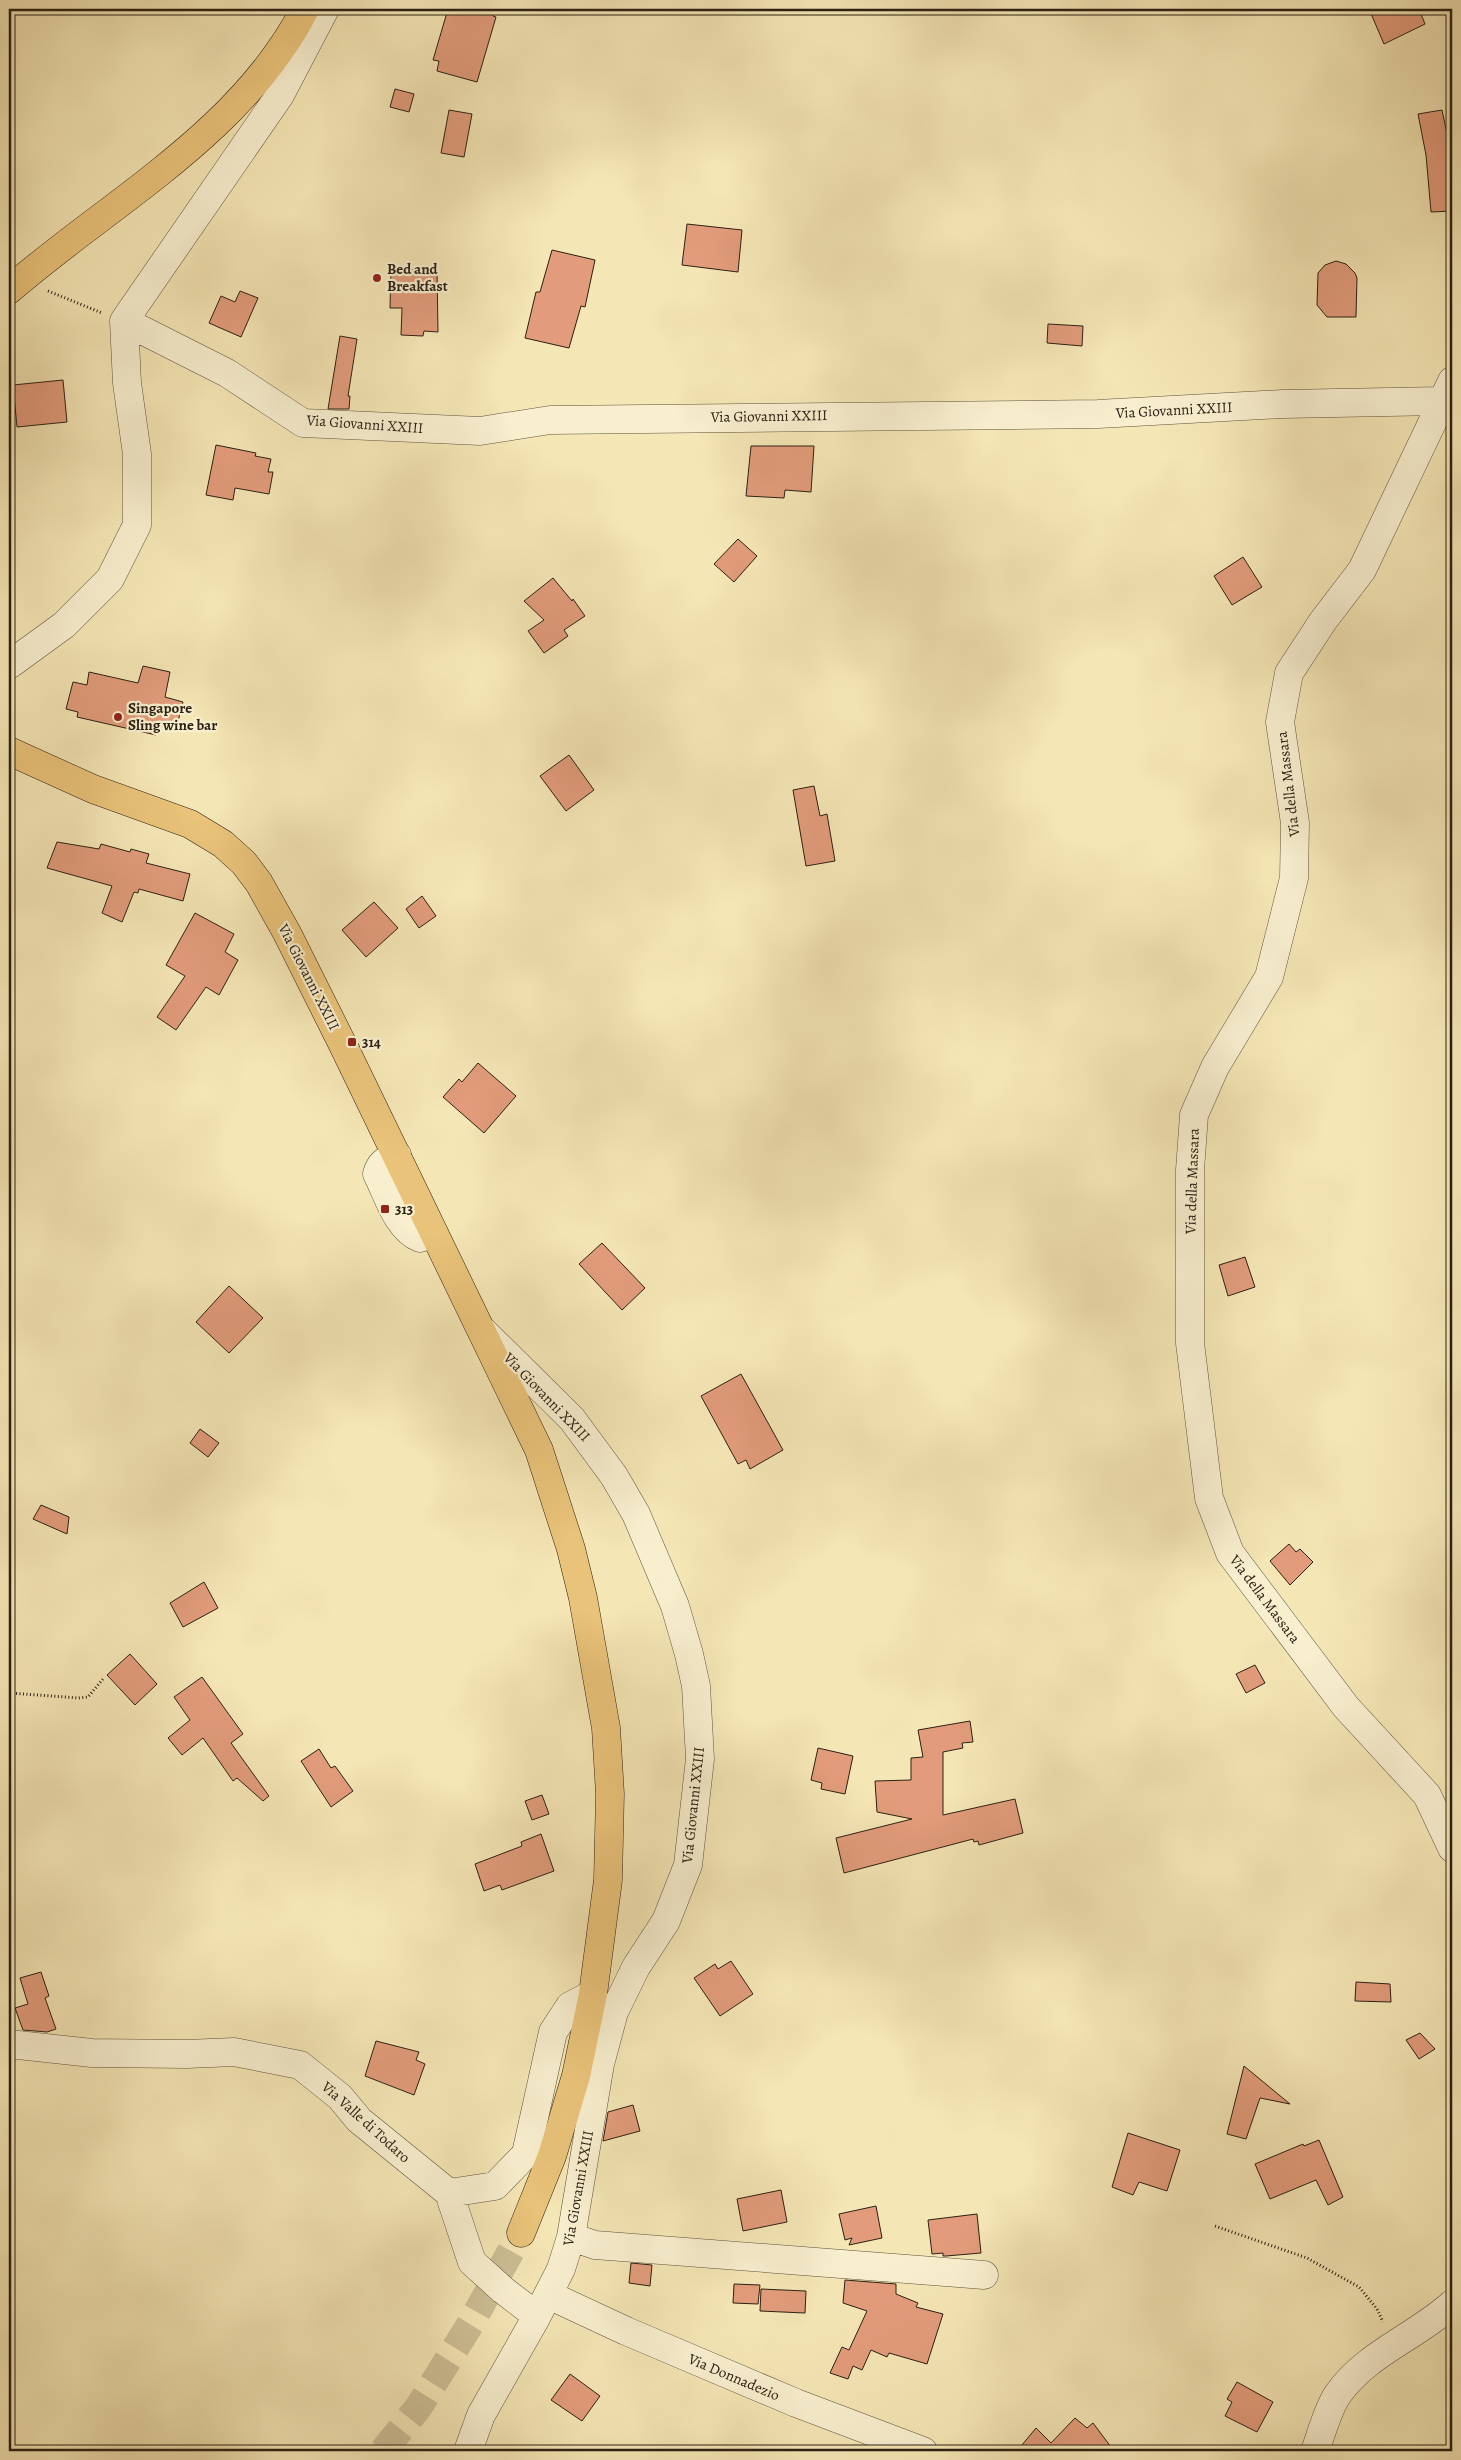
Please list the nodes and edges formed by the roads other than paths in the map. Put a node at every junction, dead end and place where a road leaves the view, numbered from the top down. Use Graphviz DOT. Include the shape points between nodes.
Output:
graph roads {
  1 [pos="305,9"];
  2 [pos="325,9"];
  3 [pos="13,281"];
  4 [pos="124,321"];
  5 [pos="1447,391"];
  6 [pos="9,665"];
  7 [pos="9,751"];
  8 [pos="482,1330"];
  9 [pos="1452,1848"];
  10 [pos="593,1994"];
  11 [pos="9,2044"];
  12 [pos="449,2193"];
  13 [pos="521,2233"];
  14 [pos="571,2237"];
  15 [pos="984,2275"];
  16 [pos="1452,2304"];
  17 [pos="543,2305"];
  18 [pos="468,2451"];
  19 [pos="923,2451"];
  20 [pos="1315,2451"];
  1 -- 3 [label="main road" via="259,80 222,120"];
  2 -- 4 [label="street" via="280,95"];
  4 -- 5 [label="street, Via Giovanni XXIII" via="227,373 304,423 480,430 550,420 1098,414"];
  4 -- 6 [label="street" via="127,383 136,454 137,525 110,579 64,625"];
  5 -- 9 [label="street, Via della Massara" via="1362,570 1289,673 1280,722 1295,823 1294,878 1269,977 1215,1067 1194,1114 1190,1170 1190,1343 1209,1498 1230,1553 1346,1707 1427,1795"];
  7 -- 8 [label="main road, Via Giovanni XXIII" via="93,789 190,824 223,844 244,863 287,933"];
  8 -- 10 [label="main road, Via Giovanni XXIII" via="539,1450 571,1549 606,1728 610,1794 608,1880"];
  8 -- 14 [label="street, Via Giovanni XXIII" via="572,1419 614,1476 636,1514 675,1606 696,1686 700,1759 688,1865 666,1921 636,1967 614,2012 600,2064"];
  10 -- 12 [label="street" via="570,2006 553,2032 526,2154 495,2186"];
  10 -- 13 [label="main road, Via Giovanni XXIII" via="576,2076 552,2156"];
  11 -- 12 [label="street, Via Valle di Todaro" via="92,2053 234,2052 300,2065 340,2097 359,2120"];
  12 -- 17 [label="street, Via Donnadezio" via="472,2262 503,2290"];
  14 -- 15 [label="street" via="595,2245"];
  14 -- 17 [label="street, Via Giovanni XXIII" via="561,2269"];
  16 -- 20 [label="street" via="1361,2370 1336,2395"];
  17 -- 18 [label="street, Via Giovanni XXIII" via="481,2415"];
  17 -- 19 [label="street, Via Donnadezio" via="626,2331 787,2400"];
}
